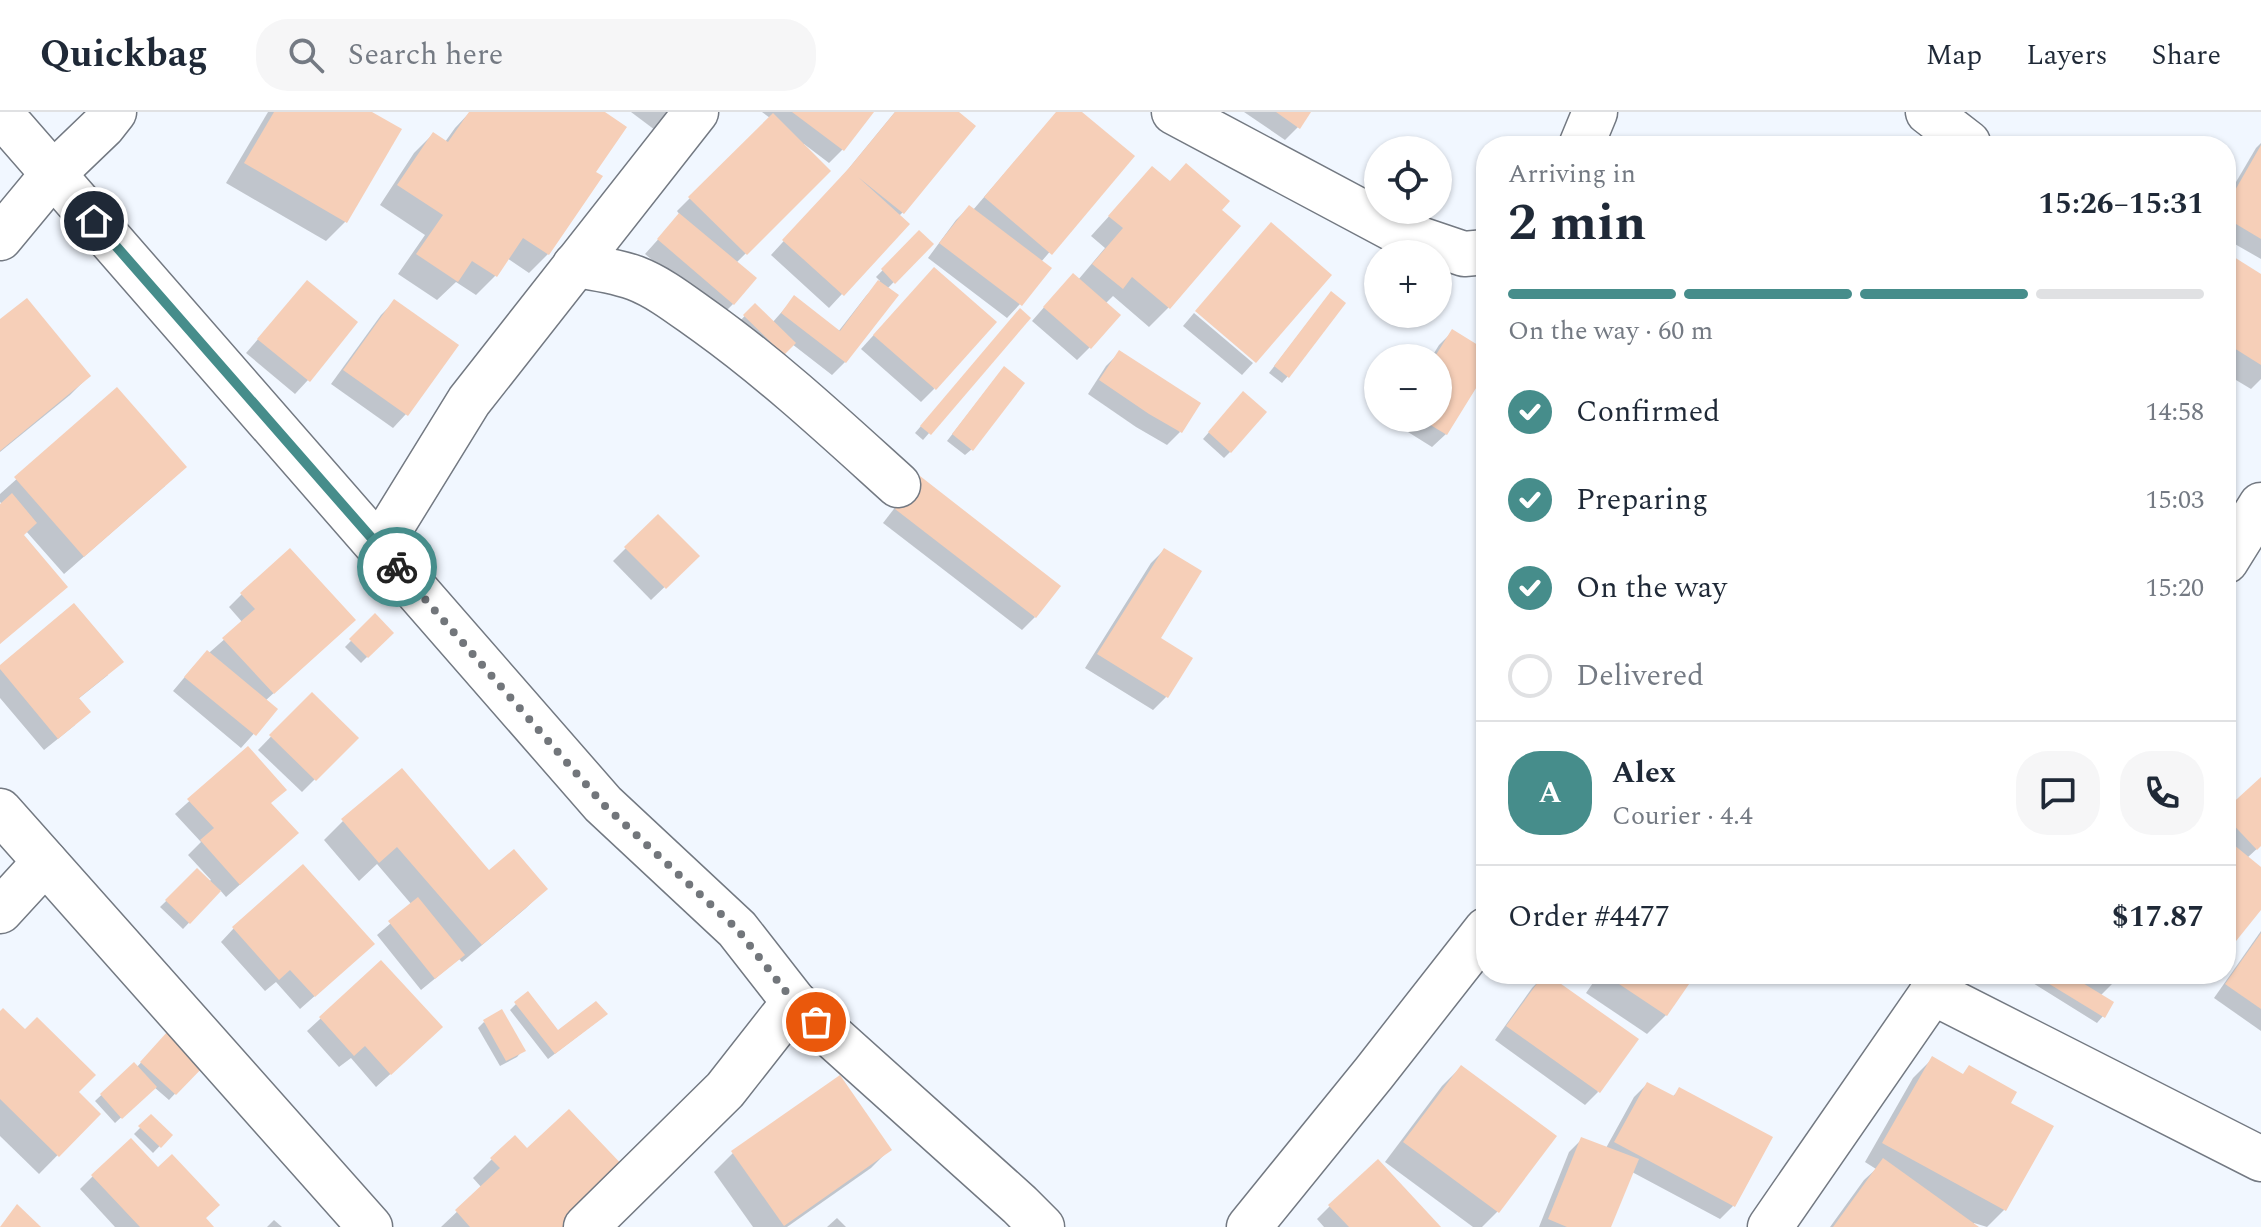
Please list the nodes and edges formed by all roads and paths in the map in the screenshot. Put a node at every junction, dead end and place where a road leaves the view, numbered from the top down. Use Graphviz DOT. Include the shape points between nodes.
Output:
graph roads {
  1 [pos="114,112"];
  2 [pos="696,112"];
  3 [pos="1174,112"];
  4 [pos="1595,112"];
  5 [pos="1928,112"];
  6 [pos="0,117"];
  7 [pos="1975,134"];
  8 [pos="1585,136"];
  9 [pos="53,174"];
  10 [pos="0,238"];
  11 [pos="1476,253"];
  12 [pos="575,265"];
  13 [pos="898,485"];
  14 [pos="2261,505"];
  15 [pos="2236,545"];
  16 [pos="379,547"];
  17 [pos="0,811"];
  18 [pos="45,862"];
  19 [pos="0,911"];
  20 [pos="1476,943"];
  21 [pos="1937,984"];
  22 [pos="1940,984"];
  23 [pos="794,1002"];
  24 [pos="2261,1159"];
  25 [pos="370,1227"];
  26 [pos="586,1227"];
  27 [pos="1042,1227"];
  28 [pos="1249,1227"];
  29 [pos="1770,1227"];
  1 -- 9 [label="street"];
  2 -- 12 [label="street"];
  3 -- 11 [label="street" via="1399,232 1464,254"];
  4 -- 8 [label="street"];
  5 -- 7 [label="street"];
  6 -- 9 [label="street"];
  9 -- 10 [label="street"];
  9 -- 16 [label="street"];
  12 -- 13 [label="street" via="637,279 673,298 798,396"];
  12 -- 16 [label="street" via="469,401"];
  14 -- 15 [label="street"];
  16 -- 23 [label="street" via="603,804 737,929"];
  17 -- 18 [label="street"];
  18 -- 19 [label="street"];
  18 -- 25 [label="street"];
  20 -- 28 [label="street"];
  21 -- 29 [label="street"];
  22 -- 24 [label="street"];
  23 -- 26 [label="street" via="725,1090"];
  23 -- 27 [label="street"];
}
